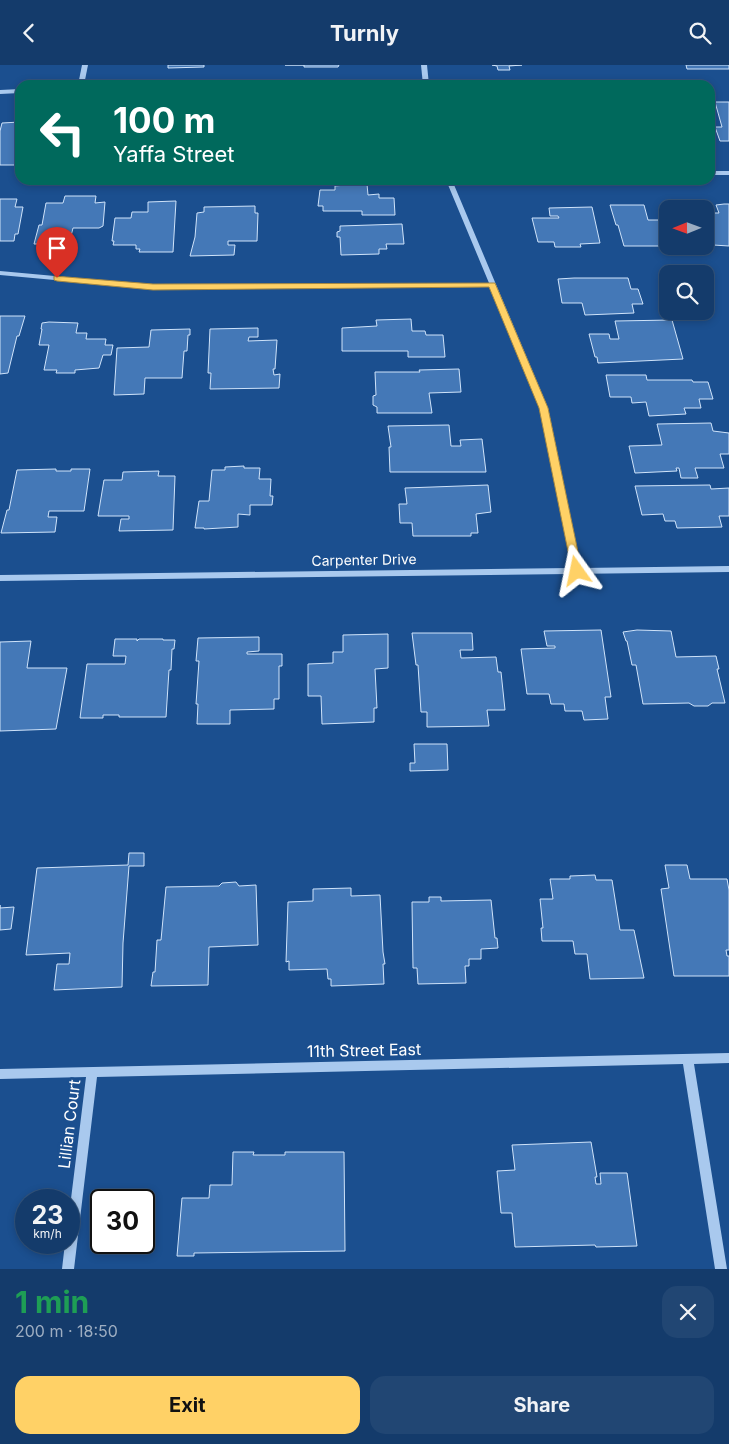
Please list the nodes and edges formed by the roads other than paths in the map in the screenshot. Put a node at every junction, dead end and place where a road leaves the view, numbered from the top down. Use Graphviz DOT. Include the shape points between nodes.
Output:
graph roads {
  1 [pos="85,65"];
  2 [pos="424,65"];
  3 [pos="82,80"];
  4 [pos="426,80"];
  5 [pos="15,91"];
  6 [pos="0,92"];
  7 [pos="715,173"];
  8 [pos="729,173"];
  9 [pos="450,185"];
  10 [pos="0,273"];
  11 [pos="492,285"];
  12 [pos="729,569"];
  13 [pos="577,571"];
  14 [pos="0,578"];
  15 [pos="729,1058"];
  16 [pos="688,1059"];
  17 [pos="92,1072"];
  18 [pos="0,1074"];
  19 [pos="68,1269"];
  20 [pos="721,1269"];
  1 -- 3 [label="street"];
  2 -- 4 [label="street"];
  5 -- 6 [label="street"];
  7 -- 8 [label="street"];
  9 -- 11 [label="street"];
  10 -- 11 [label="street" via="153,287"];
  11 -- 13 [label="street" via="544,408"];
  12 -- 13 [label="street, Carpenter Drive"];
  13 -- 14 [label="street, Carpenter Drive"];
  15 -- 16 [label="street, 11th Street East"];
  16 -- 17 [label="street, 11th Street East"];
  16 -- 20 [label="street"];
  17 -- 18 [label="street, 11th Street East"];
  17 -- 19 [label="street, Lillian Court"];
}
